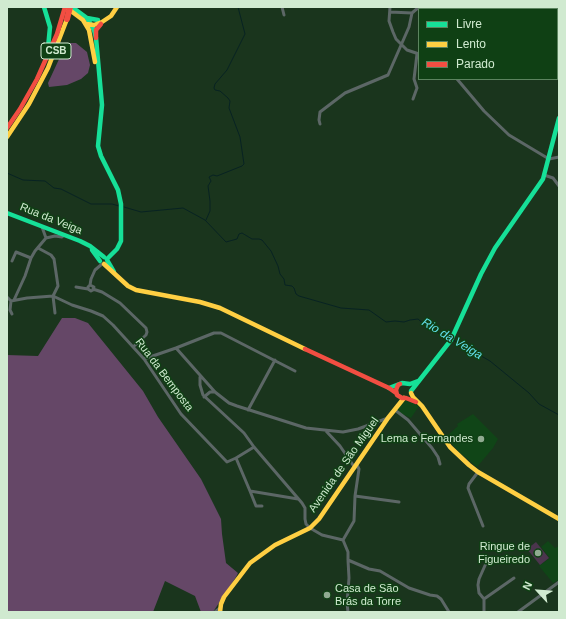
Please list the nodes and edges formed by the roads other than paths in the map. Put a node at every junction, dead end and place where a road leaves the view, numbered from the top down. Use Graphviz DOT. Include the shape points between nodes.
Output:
graph roads {
  1 [pos="44,7"];
  2 [pos="65,7"];
  3 [pos="71,7"];
  4 [pos="114,7"];
  5 [pos="117,7"];
  6 [pos="282,7"];
  7 [pos="390,7"];
  8 [pos="419,7"];
  9 [pos="390,12"];
  10 [pos="412,13"];
  11 [pos="284,15"];
  12 [pos="65,17"];
  13 [pos="100,21"];
  14 [pos="88,24"];
  15 [pos="96,38"];
  16 [pos="401,45"];
  17 [pos="418,54"];
  18 [pos="48,56"];
  19 [pos="39,80"];
  20 [pos="458,80"];
  21 [pos="100,87"];
  22 [pos="413,99"];
  23 [pos="315,112"];
  24 [pos="320,112"];
  25 [pos="559,118"];
  26 [pos="320,124"];
  27 [pos="7,128"];
  28 [pos="7,137"];
  29 [pos="559,157"];
  30 [pos="549,159"];
  31 [pos="544,175"];
  32 [pos="559,186"];
  33 [pos="7,213"];
  34 [pos="42,227"];
  35 [pos="64,235"];
  36 [pos="46,238"];
  37 [pos="38,248"];
  38 [pos="111,253"];
  39 [pos="31,258"];
  40 [pos="103,260"];
  41 [pos="12,261"];
  42 [pos="111,266"];
  43 [pos="115,273"];
  44 [pos="90,285"];
  45 [pos="76,287"];
  46 [pos="88,289"];
  47 [pos="93,289"];
  48 [pos="53,296"];
  49 [pos="7,297"];
  50 [pos="13,301"];
  51 [pos="55,313"];
  52 [pos="12,314"];
  53 [pos="133,347"];
  54 [pos="176,348"];
  55 [pos="144,359"];
  56 [pos="275,360"];
  57 [pos="296,371"];
  58 [pos="200,377"];
  59 [pos="420,378"];
  60 [pos="400,384"];
  61 [pos="407,384"];
  62 [pos="389,388"];
  63 [pos="215,392"];
  64 [pos="397,394"];
  65 [pos="408,395"];
  66 [pos="204,397"];
  67 [pos="395,409"];
  68 [pos="248,410"];
  69 [pos="388,418"];
  70 [pos="326,431"];
  71 [pos="254,447"];
  72 [pos="236,458"];
  73 [pos="440,464"];
  74 [pos="356,466"];
  75 [pos="478,472"];
  76 [pos="250,491"];
  77 [pos="355,496"];
  78 [pos="298,499"];
  79 [pos="399,502"];
  80 [pos="262,506"];
  81 [pos="559,519"];
  82 [pos="483,526"];
  83 [pos="310,528"];
  84 [pos="343,540"];
  85 [pos="348,560"];
  86 [pos="487,561"];
  87 [pos="514,578"];
  88 [pos="557,583"];
  89 [pos="559,587"];
  90 [pos="484,599"];
  91 [pos="218,611"];
  92 [pos="348,612"];
  93 [pos="449,612"];
  94 [pos="484,612"];
  95 [pos="518,612"];
  1 -- 18 [label="main road" via="50,32"];
  2 -- 12 [label="main road, CSB"];
  2 -- 14 [label="main road"];
  3 -- 12 [label="main road, CSB, bridge"];
  3 -- 14 [label="main road"];
  4 -- 13 [label="main road"];
  5 -- 13 [label="main road" via="111,16"];
  6 -- 11 [label="street"];
  7 -- 9 [label="street"];
  8 -- 10 [label="street"];
  9 -- 10 [label="street"];
  9 -- 16 [label="street" via="392,32"];
  10 -- 16 [label="street"];
  12 -- 18 [label="main road, CSB"];
  12 -- 19 [label="main road, CSB" via="57,47"];
  13 -- 14 [label="main road" via="97,25"];
  13 -- 15 [label="main road"];
  14 -- 15 [label="main road"];
  14 -- 21 [label="main road"];
  15 -- 21 [label="main road"];
  16 -- 17 [label="street"];
  16 -- 24 [label="street" via="388,75 345,93"];
  17 -- 22 [label="street" via="414,79 417,88"];
  18 -- 19 [label="main road, CSB"];
  19 -- 27 [label="main road, CSB"];
  19 -- 28 [label="main road, CSB" via="22,115"];
  20 -- 30 [label="street" via="484,112 509,135"];
  21 -- 38 [label="main road" via="102,105 98,146 118,190 122,208 121,241"];
  23 -- 24 [label="street"];
  24 -- 26 [label="street"];
  25 -- 30 [label="main road, Avenida de São Miguel"];
  29 -- 30 [label="street"];
  30 -- 31 [label="main road, Avenida de São Miguel"];
  31 -- 32 [label="street" via="553,178"];
  31 -- 59 [label="main road, Avenida de São Miguel" via="495,248 451,340"];
  33 -- 34 [label="main road, Rua da Veiga"];
  34 -- 35 [label="main road, Rua da Veiga"];
  34 -- 36 [label="street"];
  35 -- 36 [label="street"];
  35 -- 40 [label="main road, Rua da Veiga" via="87,245"];
  36 -- 37 [label="street"];
  37 -- 39 [label="street"];
  37 -- 48 [label="street" via="54,259 58,286"];
  38 -- 40 [label="main road"];
  38 -- 40 [label="main road" via="103,254"];
  38 -- 42 [label="main road"];
  39 -- 41 [label="street" via="16,252"];
  39 -- 50 [label="street"];
  40 -- 42 [label="main road"];
  40 -- 43 [label="main road, Rua da Veiga"];
  40 -- 44 [label="street" via="95,270"];
  42 -- 43 [label="main road"];
  43 -- 62 [label="main road, Rua da Veiga" via="136,290 220,308"];
  44 -- 46 [label="street"];
  44 -- 47 [label="street"];
  45 -- 46 [label="street"];
  46 -- 47 [label="street"];
  47 -- 53 [label="street" via="120,304 146,328 146,335"];
  48 -- 50 [label="street"];
  48 -- 51 [label="street"];
  48 -- 53 [label="street, Rua da Bemposta" via="103,316"];
  49 -- 50 [label="street"];
  50 -- 52 [label="street" via="10,310"];
  53 -- 55 [label="street, Rua da Bemposta"];
  54 -- 55 [label="street"];
  54 -- 56 [label="street" via="214,333 221,333"];
  54 -- 58 [label="street"];
  55 -- 72 [label="street, Rua da Bemposta" via="181,414 227,462"];
  56 -- 57 [label="street"];
  56 -- 68 [label="street"];
  58 -- 63 [label="street"];
  58 -- 66 [label="street"];
  59 -- 61 [label="main road"];
  59 -- 65 [label="main road, Avenida de São Miguel"];
  60 -- 61 [label="main road"];
  60 -- 62 [label="main road"];
  60 -- 64 [label="main road" via="396,388"];
  61 -- 65 [label="main road" via="411,388"];
  62 -- 64 [label="main road, Rua da Veiga"];
  63 -- 66 [label="street" via="210,392"];
  63 -- 68 [label="street" via="229,403"];
  64 -- 65 [label="main road"];
  64 -- 67 [label="main road"];
  65 -- 67 [label="main road, Avenida de São Miguel"];
  65 -- 75 [label="main road" via="422,406 450,447"];
  66 -- 71 [label="street" via="244,433"];
  67 -- 69 [label="main road, Avenida de São Miguel"];
  67 -- 73 [label="street" via="432,448"];
  68 -- 70 [label="street"];
  69 -- 70 [label="street" via="358,429 343,432"];
  69 -- 74 [label="main road, Avenida de São Miguel"];
  70 -- 74 [label="street"];
  71 -- 72 [label="street"];
  71 -- 78 [label="street"];
  72 -- 76 [label="street"];
  74 -- 77 [label="street" via="359,469"];
  74 -- 83 [label="main road, Avenida de São Miguel"];
  75 -- 81 [label="main road"];
  75 -- 82 [label="street" via="468,488"];
  76 -- 78 [label="street"];
  76 -- 80 [label="street" via="256,506"];
  77 -- 79 [label="street"];
  77 -- 84 [label="street" via="354,521"];
  78 -- 83 [label="street" via="305,508 306,524"];
  83 -- 84 [label="street" via="322,535"];
  83 -- 91 [label="main road, Avenida de São Miguel" via="275,545 250,563 224,597"];
  84 -- 85 [label="street"];
  85 -- 92 [label="street"];
  85 -- 93 [label="street" via="380,571 409,588 438,596"];
  86 -- 90 [label="street" via="478,579 479,593"];
  87 -- 90 [label="street"];
  88 -- 89 [label="street"];
  88 -- 95 [label="street"];
  90 -- 94 [label="street"];
}
